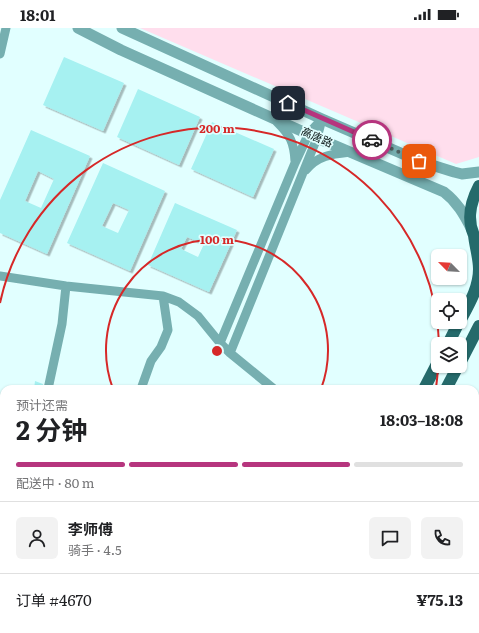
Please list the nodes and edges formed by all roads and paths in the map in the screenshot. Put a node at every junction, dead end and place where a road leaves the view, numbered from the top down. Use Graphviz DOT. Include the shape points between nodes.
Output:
graph roads {
  1 [pos="6,28"];
  2 [pos="78,28"];
  3 [pos="122,28"];
  4 [pos="0,54"];
  5 [pos="274,118"];
  6 [pos="322,119"];
  7 [pos="313,136"];
  8 [pos="351,152"];
  9 [pos="295,163"];
  10 [pos="479,172"];
  11 [pos="302,176"];
  12 [pos="479,186"];
  13 [pos="476,239"];
  14 [pos="0,276"];
  15 [pos="66,286"];
  16 [pos="476,291"];
  17 [pos="163,296"];
  18 [pos="467,308"];
  19 [pos="479,326"];
  20 [pos="220,343"];
  21 [pos="467,349"];
  22 [pos="230,353"];
  23 [pos="432,373"];
  24 [pos="454,373"];
  25 [pos="49,385"];
  26 [pos="142,385"];
  27 [pos="269,385"];
  28 [pos="426,385"];
  29 [pos="448,385"];
  1 -- 4 [label="street"];
  2 -- 5 [label="street, 高唐路" via="121,50"];
  3 -- 6 [label="street, 高唐路"];
  5 -- 7 [label="street, 高唐路"];
  5 -- 9 [label="street" via="291,138"];
  6 -- 7 [label="street"];
  6 -- 10 [label="street, 高唐路" via="436,167 462,174"];
  7 -- 8 [label="street, 高唐路"];
  7 -- 9 [label="street"];
  7 -- 11 [label="street"];
  8 -- 11 [label="street" via="324,156 315,161"];
  8 -- 13 [label="street, 高唐路" via="444,192 462,211"];
  9 -- 20 [label="street"];
  11 -- 22 [label="street"];
  12 -- 13 [label="main road" via="469,215"];
  13 -- 16 [label="main road" via="479,268"];
  14 -- 15 [label="street"];
  15 -- 17 [label="street"];
  15 -- 25 [label="street" via="62,324"];
  16 -- 18 [label="main road"];
  17 -- 20 [label="street" via="179,302 198,316"];
  17 -- 26 [label="street" via="168,330 161,347 151,361"];
  19 -- 21 [label="main road"];
  20 -- 22 [label="street"];
  22 -- 27 [label="street"];
  23 -- 28 [label="main road"];
  24 -- 29 [label="main road"];
}
